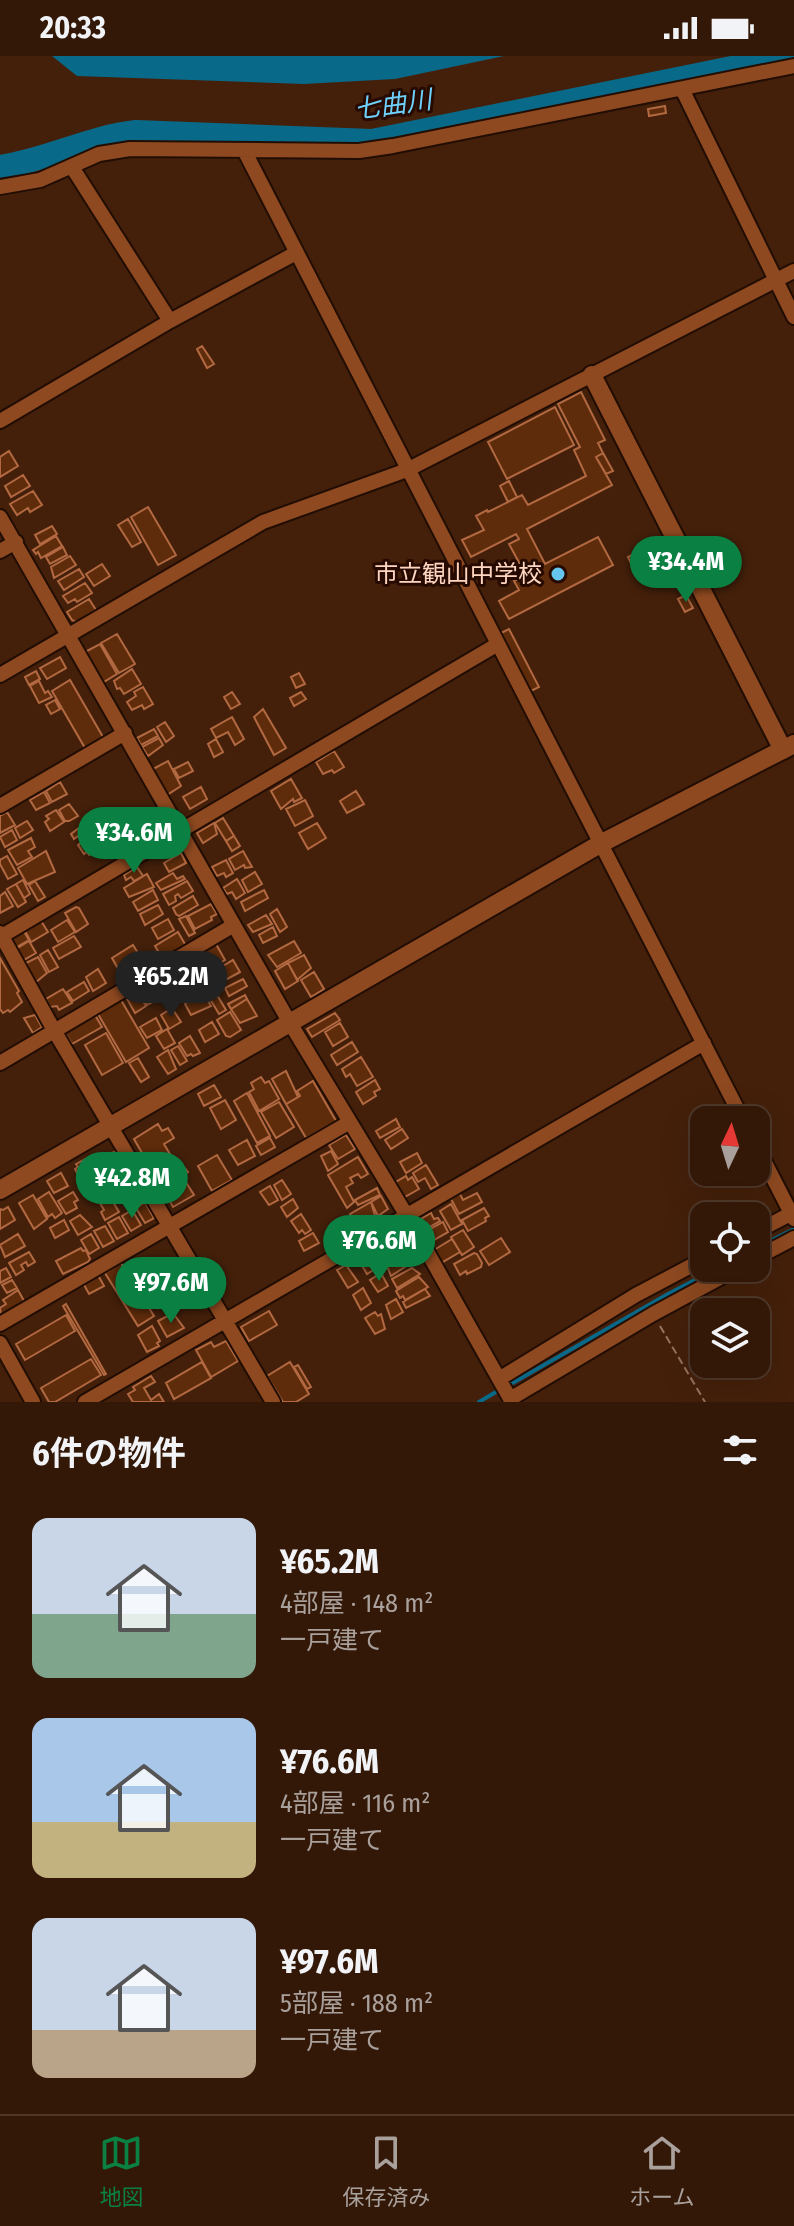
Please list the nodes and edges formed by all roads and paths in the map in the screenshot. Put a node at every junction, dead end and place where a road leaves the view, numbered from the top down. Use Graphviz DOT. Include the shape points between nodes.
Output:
graph roads {
  1 [pos="794,66"];
  2 [pos="682,89"];
  3 [pos="244,150"];
  4 [pos="72,167"];
  5 [pos="0,187"];
  6 [pos="296,253"];
  7 [pos="794,271"];
  8 [pos="775,281"];
  9 [pos="794,317"];
  10 [pos="170,321"];
  11 [pos="592,375"];
  12 [pos="0,421"];
  13 [pos="407,470"];
  14 [pos="0,517"];
  15 [pos="16,542"];
  16 [pos="0,551"];
  17 [pos="69,635"];
  18 [pos="498,644"];
  19 [pos="0,675"];
  20 [pos="125,733"];
  21 [pos="789,747"];
  22 [pos="0,806"];
  23 [pos="181,833"];
  24 [pos="600,844"];
  25 [pos="234,925"];
  26 [pos="1,936"];
  27 [pos="290,1023"];
  28 [pos="55,1032"];
  29 [pos="704,1043"];
  30 [pos="0,1063"];
  31 [pos="736,1106"];
  32 [pos="350,1122"];
  33 [pos="110,1126"];
  34 [pos="770,1171"];
  35 [pos="0,1190"];
  36 [pos="793,1215"];
  37 [pos="407,1216"];
  38 [pos="171,1226"];
  39 [pos="770,1226"];
  40 [pos="794,1238"];
  41 [pos="770,1251"];
  42 [pos="690,1266"];
  43 [pos="712,1282"];
  44 [pos="653,1314"];
  45 [pos="225,1319"];
  46 [pos="0,1324"];
  47 [pos="0,1343"];
  48 [pos="499,1379"];
  49 [pos="511,1400"];
  50 [pos="33,1402"];
  51 [pos="85,1402"];
  52 [pos="273,1402"];
  53 [pos="705,1402"];
  1 -- 2 [label="street"];
  2 -- 3 [label="street" via="359,151"];
  2 -- 8 [label="street"];
  3 -- 4 [label="street" via="130,149 99,154"];
  3 -- 6 [label="street"];
  4 -- 5 [label="street"];
  4 -- 10 [label="street"];
  6 -- 10 [label="street"];
  6 -- 13 [label="street"];
  7 -- 8 [label="street"];
  8 -- 9 [label="street"];
  8 -- 11 [label="street"];
  10 -- 12 [label="street"];
  11 -- 13 [label="street"];
  11 -- 21 [label="street"];
  13 -- 17 [label="street" via="263,522"];
  13 -- 18 [label="street"];
  14 -- 15 [label="street"];
  15 -- 16 [label="street"];
  15 -- 17 [label="street"];
  17 -- 19 [label="street"];
  17 -- 20 [label="street"];
  18 -- 23 [label="street"];
  18 -- 24 [label="street"];
  20 -- 22 [label="street"];
  20 -- 23 [label="street"];
  21 -- 24 [label="street"];
  23 -- 25 [label="street"];
  23 -- 26 [label="street"];
  24 -- 27 [label="street"];
  24 -- 29 [label="street"];
  25 -- 27 [label="street"];
  25 -- 28 [label="street"];
  26 -- 28 [label="street"];
  27 -- 32 [label="street"];
  27 -- 33 [label="street"];
  28 -- 30 [label="street"];
  28 -- 33 [label="street"];
  29 -- 31 [label="street"];
  29 -- 37 [label="street"];
  32 -- 37 [label="street"];
  32 -- 38 [label="street"];
  33 -- 35 [label="street"];
  33 -- 38 [label="street"];
  34 -- 36 [label="street"];
  36 -- 39 [label="street"];
  37 -- 45 [label="street"];
  37 -- 48 [label="street"];
  38 -- 45 [label="street"];
  38 -- 46 [label="street"];
  40 -- 41 [label="street"];
  42 -- 48 [label="street"];
  43 -- 44 [label="street"];
  44 -- 49 [label="street"];
  44 -- 53 [label="path"];
  45 -- 51 [label="street"];
  45 -- 52 [label="street"];
  47 -- 50 [label="street"];
  48 -- 49 [label="street"];
}
